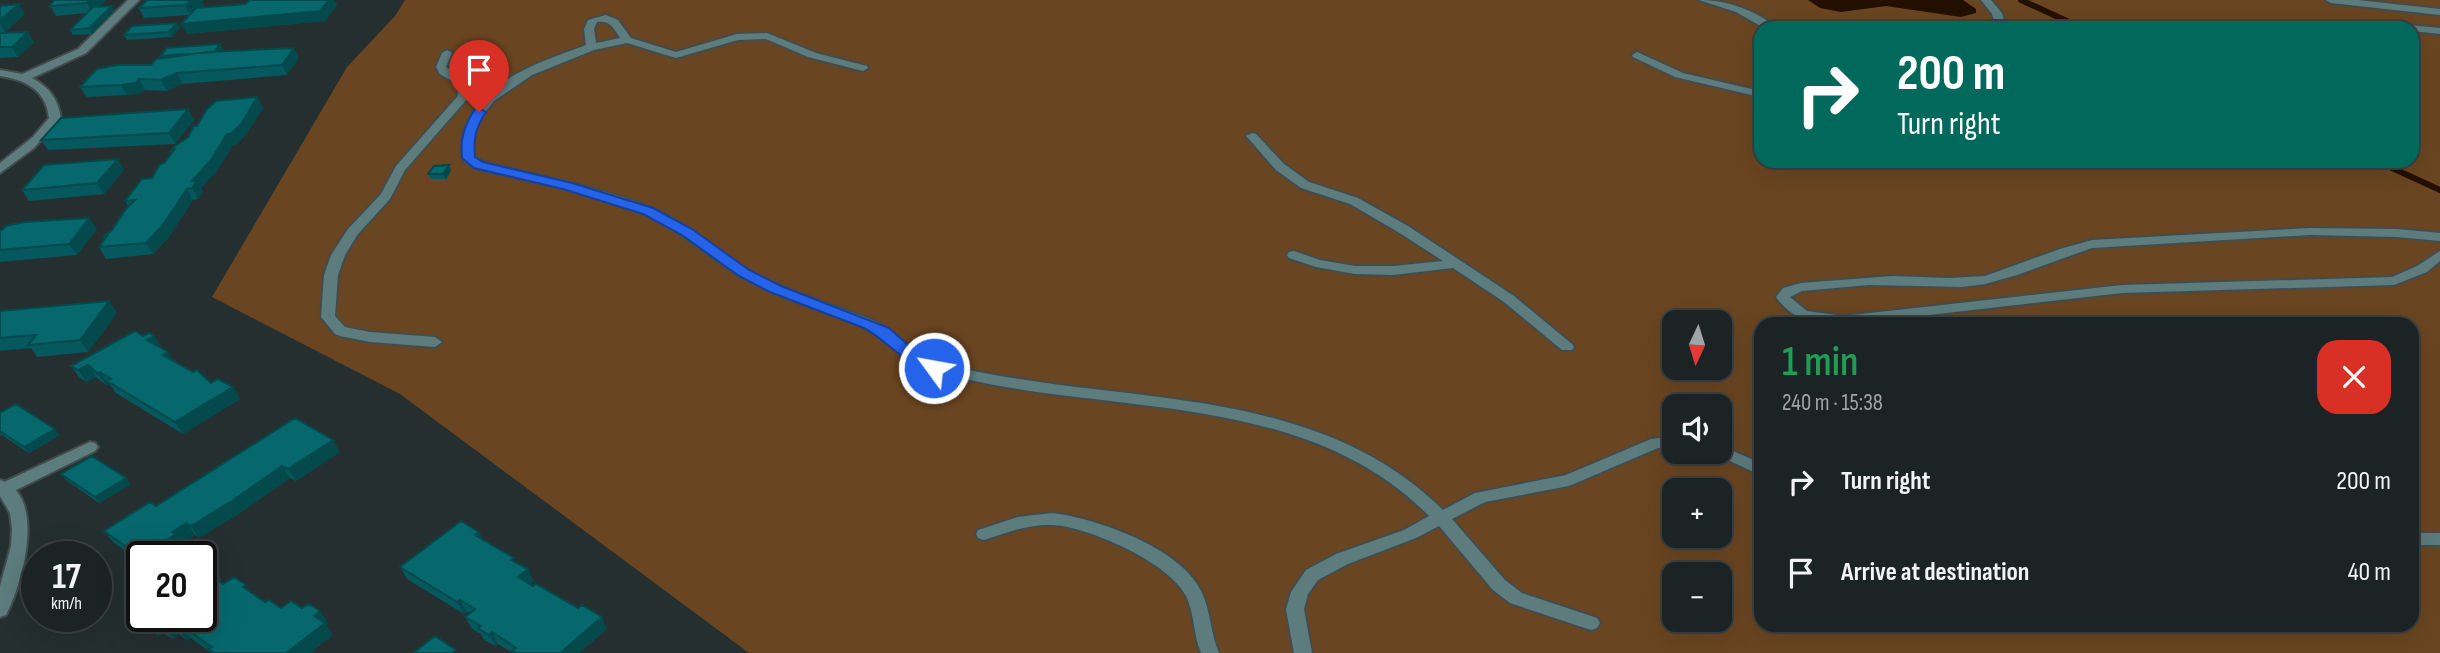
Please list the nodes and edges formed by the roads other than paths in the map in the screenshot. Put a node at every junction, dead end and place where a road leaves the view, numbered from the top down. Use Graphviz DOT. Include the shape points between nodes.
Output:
graph roads {
  1 [pos="134,0"];
  2 [pos="1704,0"];
  3 [pos="1986,0"];
  4 [pos="2331,0"];
  5 [pos="2440,12"];
  6 [pos="1759,21"];
  7 [pos="1999,21"];
  8 [pos="2419,30"];
  9 [pos="2440,32"];
  10 [pos="627,40"];
  11 [pos="591,47"];
  12 [pos="447,53"];
  13 [pos="1637,55"];
  14 [pos="863,68"];
  15 [pos="0,73"];
  16 [pos="23,78"];
  17 [pos="1754,93"];
  18 [pos="1252,136"];
  19 [pos="0,169"];
  20 [pos="2440,237"];
  21 [pos="1294,255"];
  22 [pos="2440,255"];
  23 [pos="1455,264"];
  24 [pos="1811,317"];
  25 [pos="1870,317"];
  26 [pos="435,342"];
  27 [pos="1567,347"];
  28 [pos="1662,442"];
  29 [pos="90,447"];
  30 [pos="1732,456"];
  31 [pos="1754,466"];
  32 [pos="2,487"];
  33 [pos="1442,519"];
  34 [pos="984,534"];
  35 [pos="2419,539"];
  36 [pos="2440,539"];
  37 [pos="0,610"];
  38 [pos="1591,623"];
  39 [pos="1210,653"];
  40 [pos="1303,653"];
  1 -- 16 [label="street" via="82,51"];
  2 -- 6 [label="street" via="1731,6"];
  3 -- 7 [label="street"];
  4 -- 5 [label="street"];
  8 -- 9 [label="street"];
  10 -- 11 [label="street"];
  10 -- 11 [label="street" via="616,21 602,18 590,24"];
  10 -- 14 [label="street" via="676,55 737,37 767,36"];
  11 -- 33 [label="street" via="499,90 471,124 468,158 479,165 648,211 687,232 744,273 869,324 934,368 1211,410 1284,426 1321,438 1390,473"];
  12 -- 26 [label="street" via="441,67 462,82 462,99 400,169 386,196 338,255 327,317 340,331"];
  13 -- 17 [label="street" via="1679,75"];
  15 -- 16 [label="street"];
  16 -- 19 [label="street" via="52,98 55,118"];
  18 -- 23 [label="street" via="1280,167 1306,185 1354,201"];
  20 -- 24 [label="street" via="2385,232 2280,233 2092,244 1982,281 1893,280 1788,291 1783,297 1787,304"];
  21 -- 23 [label="street" via="1356,272"];
  22 -- 25 [label="street" via="2394,281 2122,289"];
  23 -- 27 [label="street" via="1509,299"];
  28 -- 33 [label="street" via="1569,480 1481,497"];
  29 -- 32 [label="street"];
  30 -- 31 [label="street"];
  32 -- 37 [label="street" via="15,508 21,531 19,557"];
  33 -- 38 [label="street" via="1516,598"];
  33 -- 40 [label="street" via="1312,575 1295,609"];
  34 -- 39 [label="street" via="1031,520 1055,519 1082,524 1151,556 1192,590 1200,632"];
  35 -- 36 [label="street"];
}
